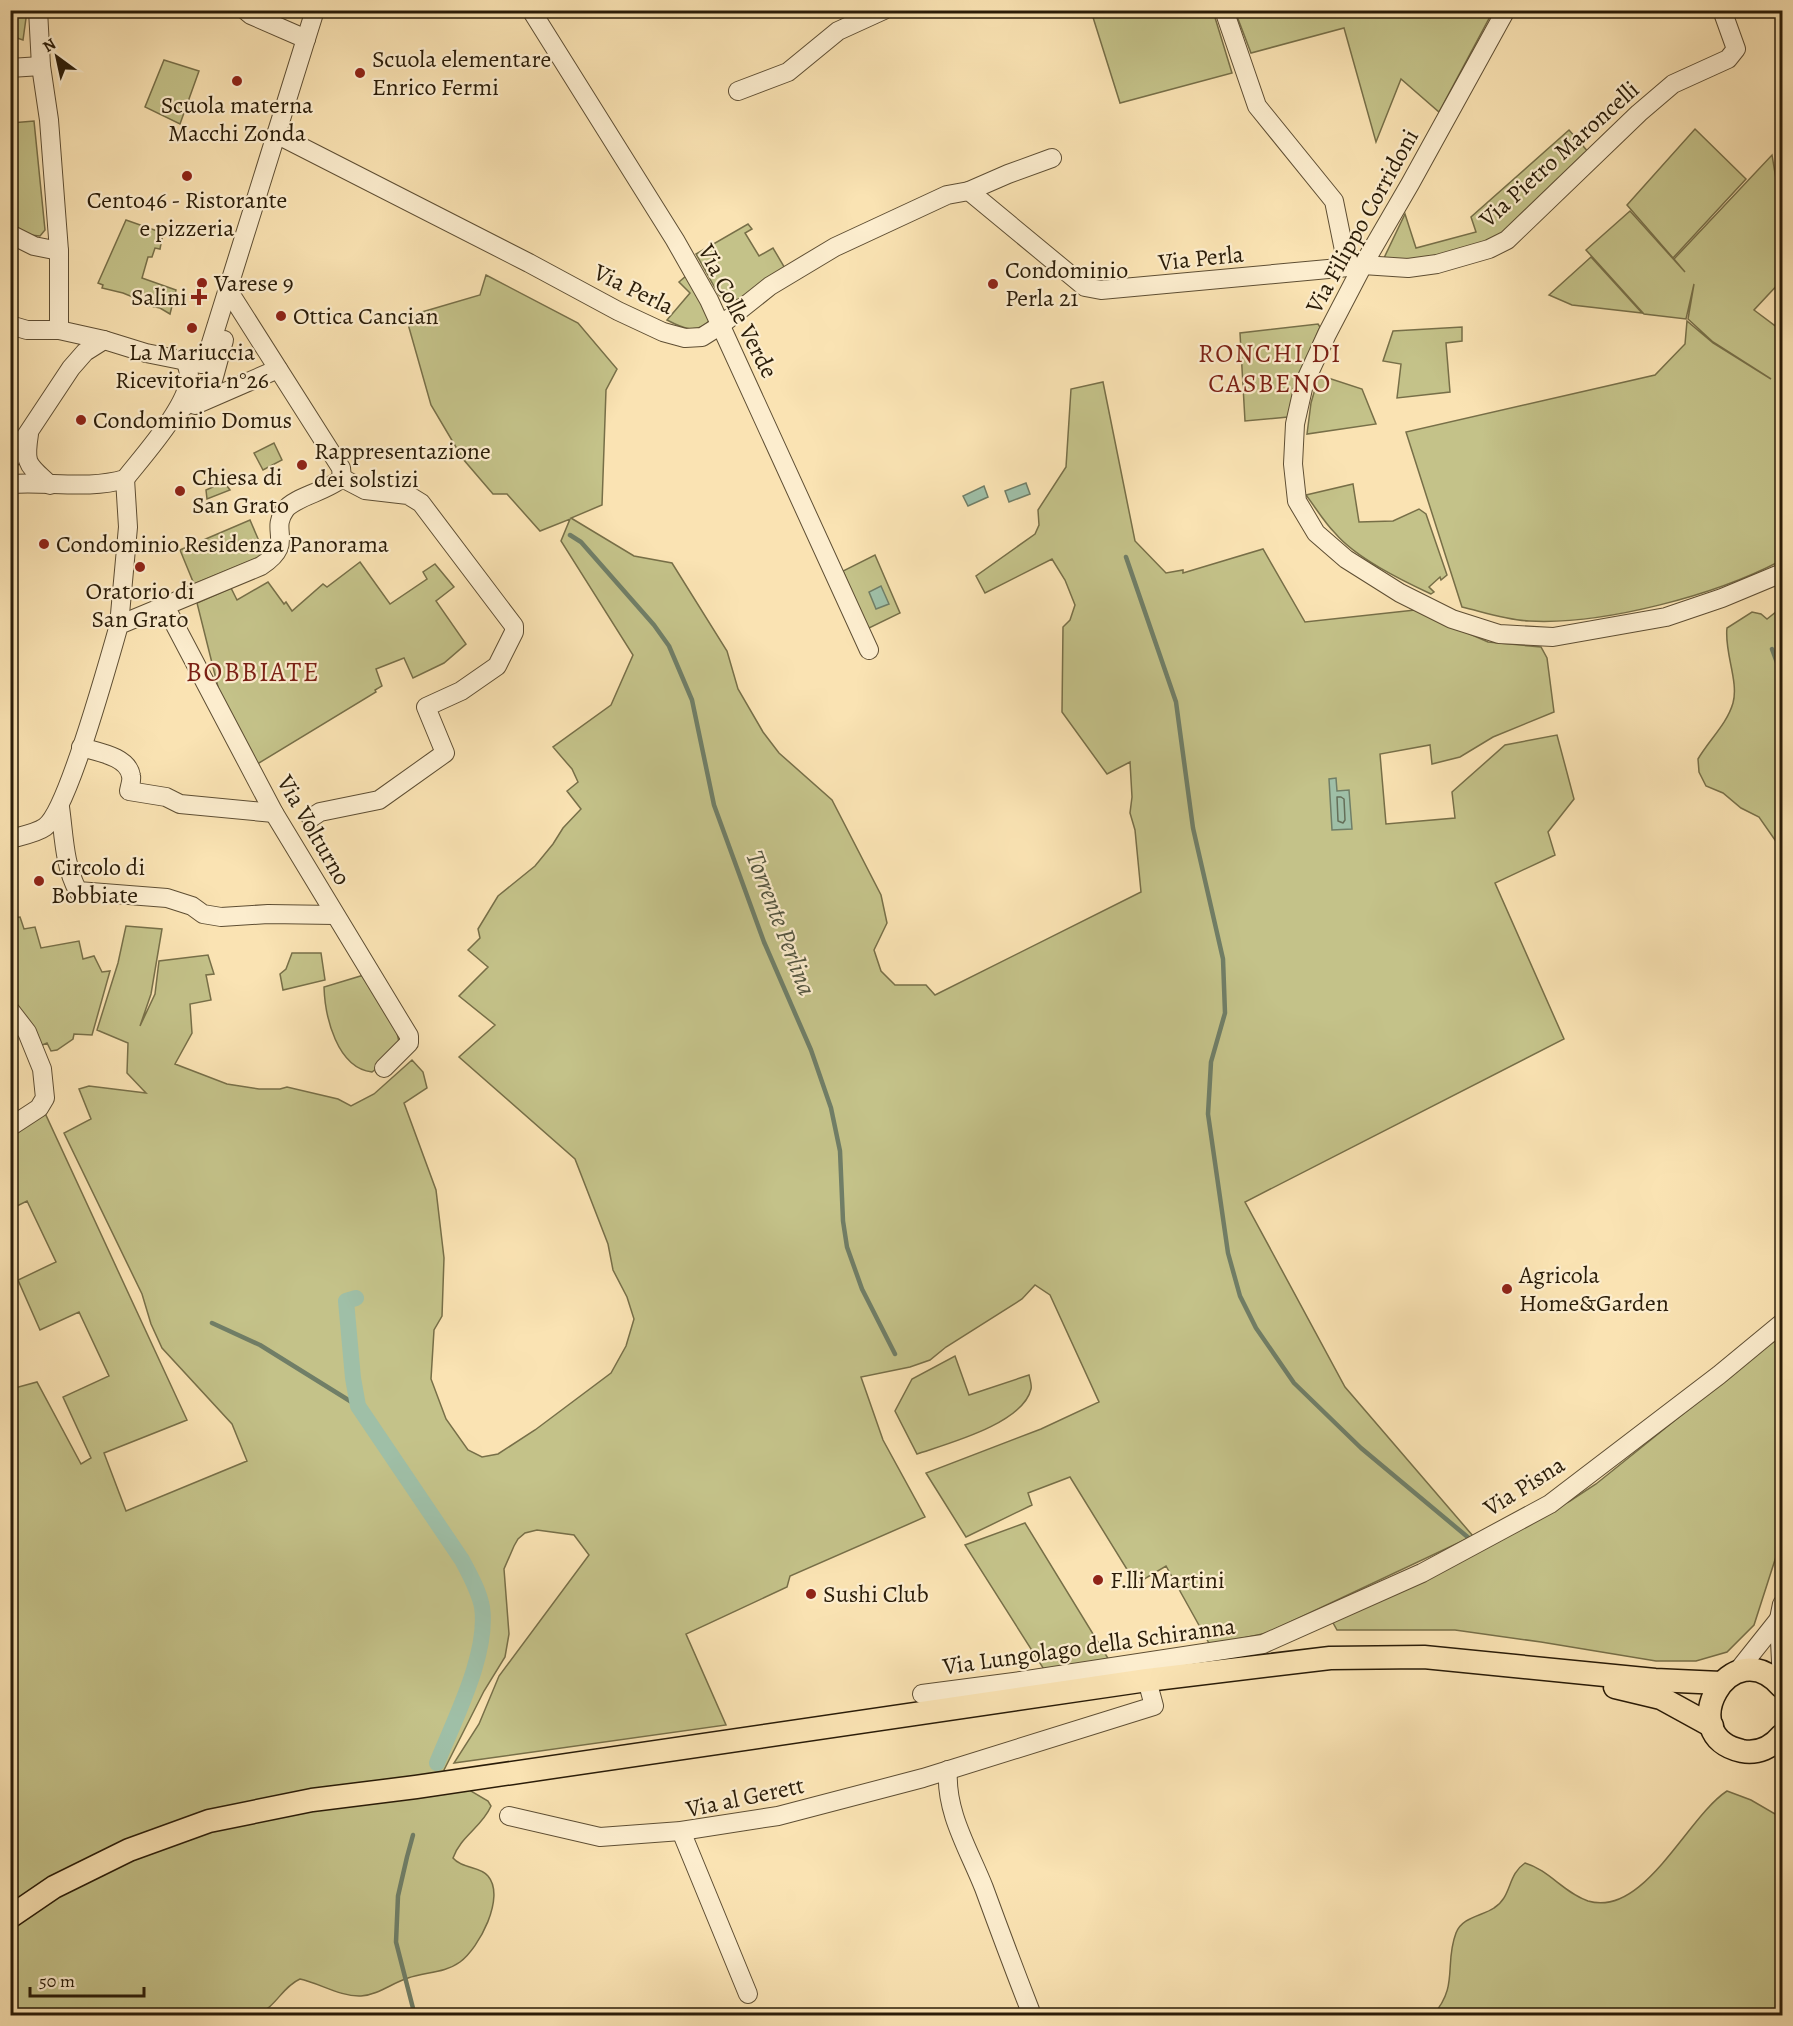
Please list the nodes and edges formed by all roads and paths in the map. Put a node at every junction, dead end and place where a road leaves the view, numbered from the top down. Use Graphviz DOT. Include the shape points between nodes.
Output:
graph roads {
  1 [pos="38,10"];
  2 [pos="245,10"];
  3 [pos="315,10"];
  4 [pos="531,10"];
  5 [pos="884,10"];
  6 [pos="1224,10"];
  7 [pos="1506,10"];
  8 [pos="1722,10"];
  9 [pos="306,39"];
  10 [pos="41,66"];
  11 [pos="10,68"];
  12 [pos="738,91"];
  13 [pos="276,134"];
  14 [pos="1052,158"];
  15 [pos="969,191"];
  16 [pos="10,234"];
  17 [pos="59,250"];
  18 [pos="1363,265"];
  19 [pos="228,290"];
  20 [pos="10,325"];
  21 [pos="722,325"];
  22 [pos="59,330"];
  23 [pos="104,340"];
  24 [pos="78,360"];
  25 [pos="193,363"];
  26 [pos="278,369"];
  27 [pos="174,414"];
  28 [pos="29,432"];
  29 [pos="10,460"];
  30 [pos="342,478"];
  31 [pos="125,479"];
  32 [pos="10,484"];
  33 [pos="50,485"];
  34 [pos="1782,573"];
  35 [pos="165,606"];
  36 [pos="119,624"];
  37 [pos="869,650"];
  38 [pos="81,747"];
  39 [pos="60,807"];
  40 [pos="274,813"];
  41 [pos="286,832"];
  42 [pos="10,839"];
  43 [pos="335,915"];
  44 [pos="10,1010"];
  45 [pos="384,1068"];
  46 [pos="10,1127"];
  47 [pos="1782,1323"];
  48 [pos="1781,1612"];
  49 [pos="1263,1644"];
  50 [pos="1529,1667"];
  51 [pos="1729,1678"];
  52 [pos="1148,1680"];
  53 [pos="1782,1683"];
  54 [pos="1782,1687"];
  55 [pos="922,1694"];
  56 [pos="1712,1726"];
  57 [pos="1777,1747"];
  58 [pos="948,1770"];
  59 [pos="509,1816"];
  60 [pos="681,1831"];
  61 [pos="10,1917"];
  62 [pos="748,1994"];
  63 [pos="1030,2010"];
  1 -- 10 [label="street"];
  2 -- 9 [label="street"];
  3 -- 9 [label="street"];
  4 -- 21 [label="street, Via Colle Verde" via="675,240"];
  5 -- 12 [label="street" via="838,31 788,72"];
  6 -- 18 [label="street" via="1257,106 1334,201 1346,255"];
  7 -- 18 [label="street, Via Filippo Corridoni"];
  8 -- 18 [label="street, Via Pietro Maroncelli" via="1736,49 1728,59 1673,84 1508,240 1437,264 1408,268"];
  9 -- 13 [label="street"];
  10 -- 11 [label="street"];
  10 -- 17 [label="street"];
  13 -- 19 [label="street"];
  13 -- 21 [label="street, Via Perla" via="663,332 685,338 702,337"];
  14 -- 15 [label="street, Via Perla"];
  15 -- 18 [label="street, Via Perla" via="1085,287 1101,290"];
  15 -- 21 [label="street, Via Perla" via="947,195 835,247 770,286"];
  16 -- 17 [label="street" via="34,246"];
  17 -- 22 [label="street"];
  18 -- 34 [label="street, Via Filippo Corridoni" via="1304,384 1294,424 1297,501 1316,533 1346,559 1452,619 1499,634 1553,637 1666,616"];
  19 -- 25 [label="street" via="207,356"];
  19 -- 26 [label="street"];
  19 -- 27 [label="street" via="224,343 212,384"];
  20 -- 22 [label="street" via="27,330"];
  21 -- 37 [label="street, Via Colle Verde"];
  22 -- 23 [label="street"];
  22 -- 24 [label="street" via="76,348"];
  23 -- 24 [label="street"];
  23 -- 25 [label="street"];
  24 -- 28 [label="street"];
  25 -- 27 [label="street" via="187,388"];
  26 -- 27 [label="street"];
  26 -- 30 [label="street" via="341,468"];
  27 -- 31 [label="street"];
  28 -- 29 [label="street"];
  28 -- 33 [label="street" via="27,460"];
  30 -- 35 [label="street" via="285,509 280,546 273,558"];
  30 -- 41 [label="street" via="365,490 408,495 421,503 514,626 514,632 496,666 461,692 426,707 445,753 378,800 320,812"];
  31 -- 33 [label="street"];
  31 -- 36 [label="street" via="128,527"];
  32 -- 33 [label="street"];
  35 -- 36 [label="street"];
  35 -- 40 [label="street, Via Volturno"];
  36 -- 38 [label="street"];
  38 -- 39 [label="street"];
  38 -- 40 [label="street" via="127,765 131,776 129,791 166,797 180,804"];
  39 -- 42 [label="street" via="46,826"];
  39 -- 43 [label="street" via="67,859 78,891 166,898 203,914 221,917"];
  40 -- 41 [label="street, Via Volturno"];
  41 -- 43 [label="street, Via Volturno"];
  43 -- 45 [label="street, Via Volturno" via="409,1036 409,1043"];
  44 -- 46 [label="street" via="27,1032 42,1069 45,1098 39,1108"];
  47 -- 49 [label="street, Via Pisna" via="1719,1376 1550,1504 1422,1573"];
  48 -- 51 [label="street"];
  48 -- 53 [label="street"];
  49 -- 55 [label="street, Via Lungolago della Schiranna"];
  50 -- 51 [label="main road" via="1655,1680"];
  50 -- 52 [label="main road" via="1424,1657 1330,1658"];
  50 -- 56 [label="main road" via="1661,1698"];
  51 -- 54 [label="main road" via="1749,1671 1762,1673"];
  51 -- 56 [label="main road" via="1710,1703"];
  52 -- 58 [label="street, Via al Gerett" via="1154,1706"];
  52 -- 61 [label="main road" via="312,1800 209,1821 129,1850 54,1887"];
  56 -- 57 [label="main road" via="1734,1749 1756,1751"];
  58 -- 60 [label="street, Via al Gerett" via="778,1816"];
  58 -- 63 [label="street" via="947,1788 956,1821"];
  59 -- 60 [label="street" via="600,1837"];
  60 -- 62 [label="street, Via al Gerett"];
}
